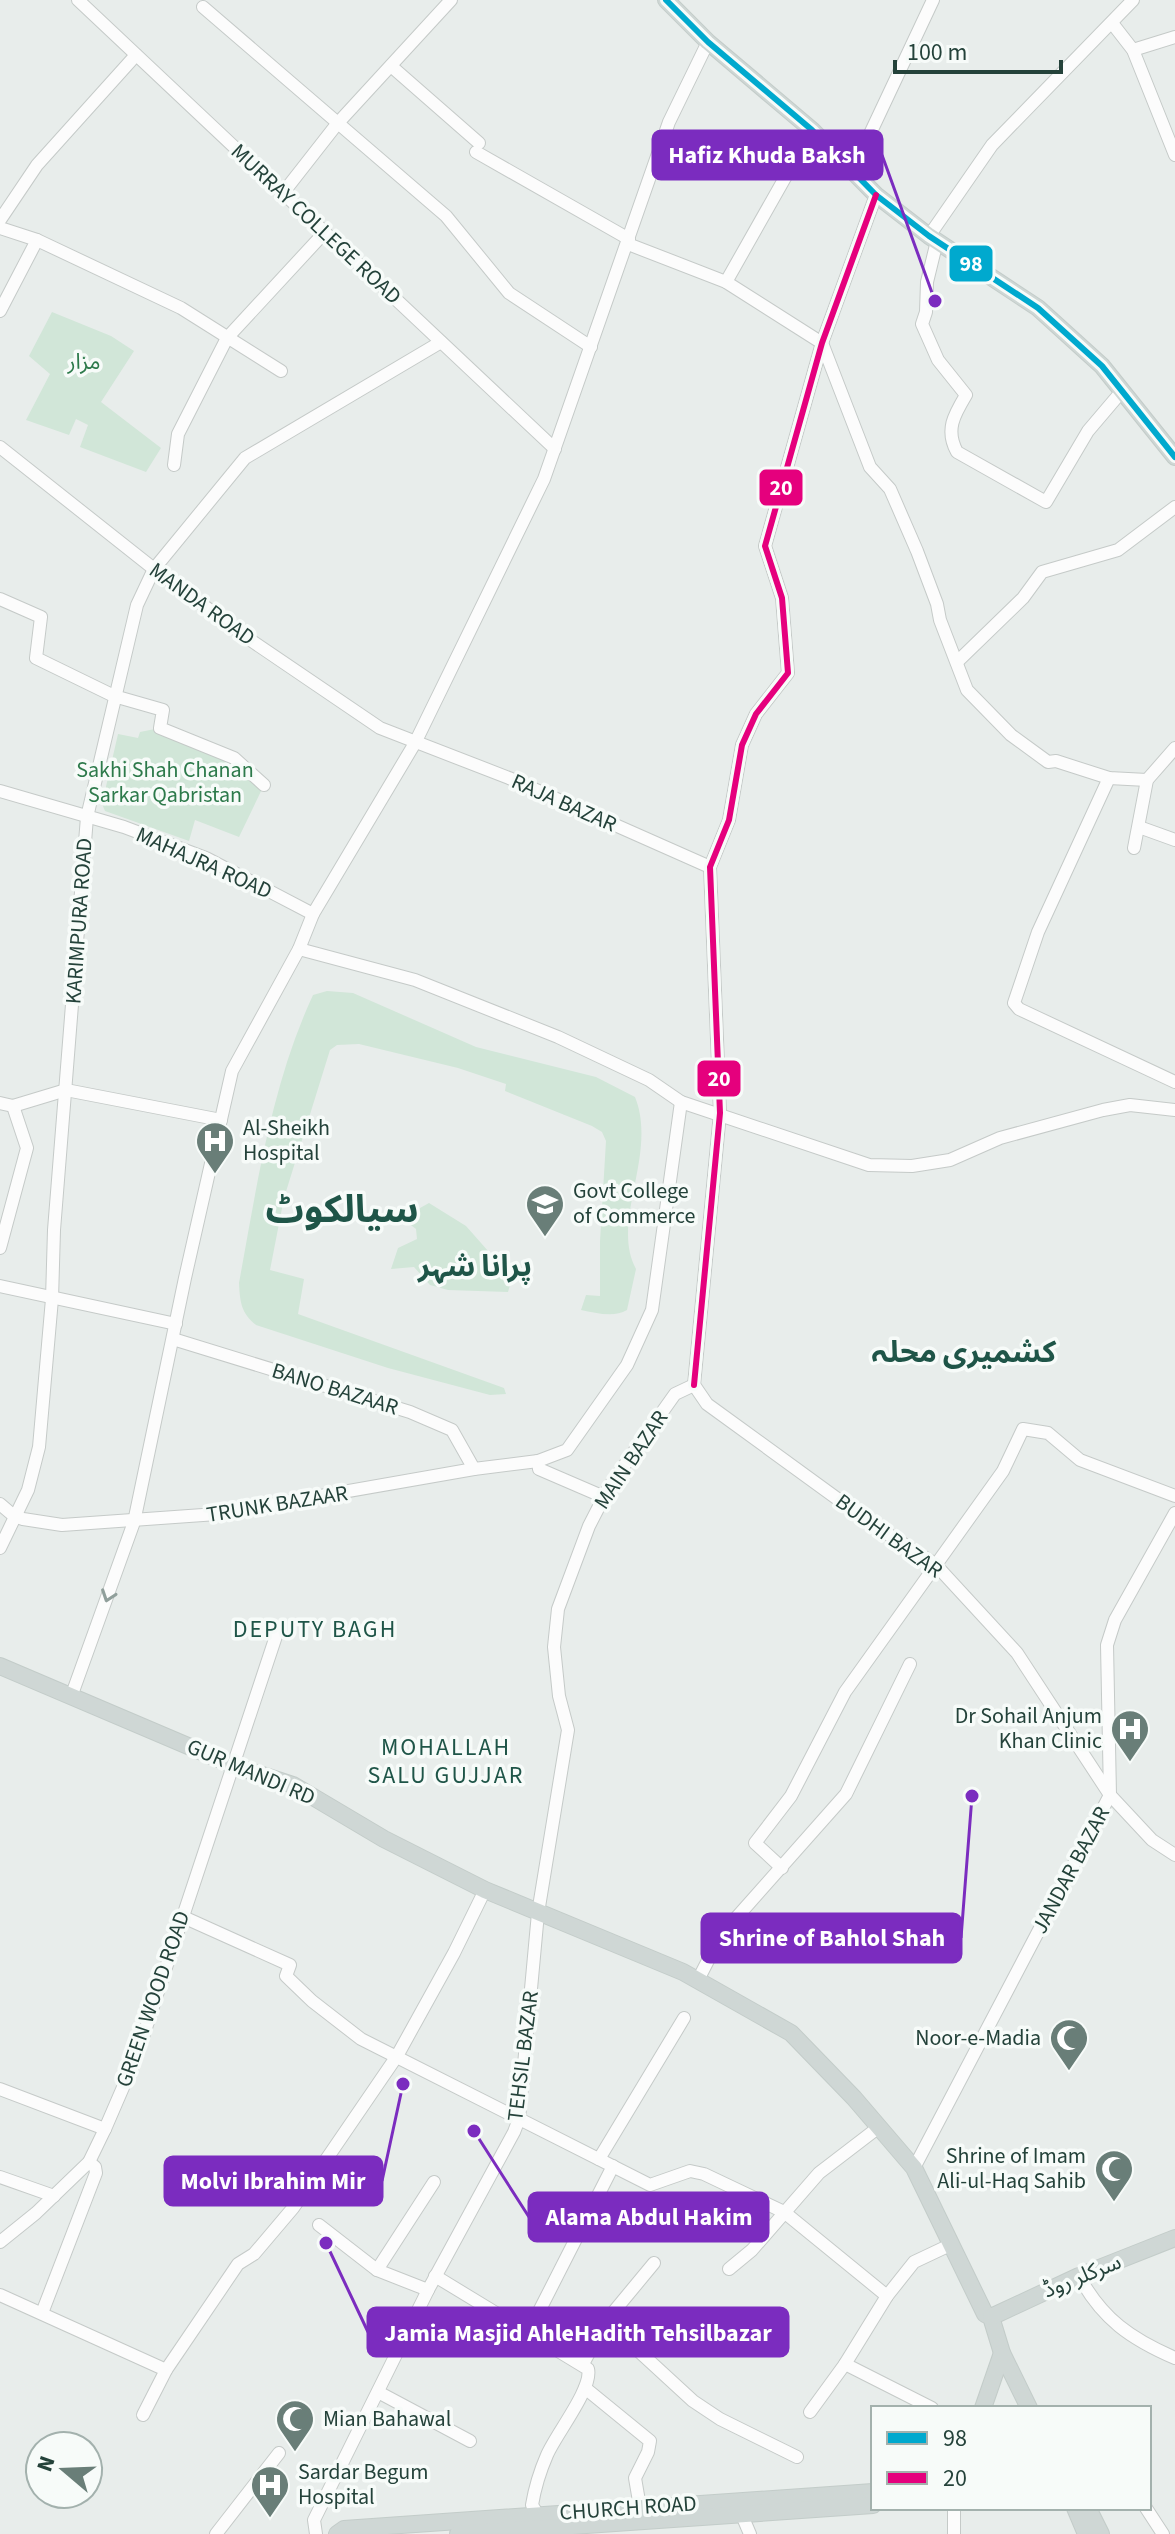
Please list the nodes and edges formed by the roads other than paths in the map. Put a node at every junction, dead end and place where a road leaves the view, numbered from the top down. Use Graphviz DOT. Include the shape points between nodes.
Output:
graph roads {
  1 [pos="78,0"];
  2 [pos="451,0"];
  3 [pos="666,0"];
  4 [pos="933,0"];
  5 [pos="1133,0"];
  6 [pos="203,7"];
  7 [pos="1112,23"];
  8 [pos="1175,37"];
  9 [pos="708,42"];
  10 [pos="1133,50"];
  11 [pos="136,55"];
  12 [pos="391,66"];
  13 [pos="337,124"];
  14 [pos="812,130"];
  15 [pos="1175,155"];
  16 [pos="853,170"];
  17 [pos="283,193"];
  18 [pos="876,195"];
  19 [pos="0,220"];
  20 [pos="0,228"];
  21 [pos="325,232"];
  22 [pos="933,238"];
  23 [pos="37,240"];
  24 [pos="628,242"];
  25 [pos="726,282"];
  26 [pos="0,311"];
  27 [pos="227,338"];
  28 [pos="441,342"];
  29 [pos="822,343"];
  30 [pos="591,347"];
  31 [pos="281,371"];
  32 [pos="1122,391"];
  33 [pos="0,447"];
  34 [pos="555,449"];
  35 [pos="1175,456"];
  36 [pos="174,465"];
  37 [pos="1175,507"];
  38 [pos="154,569"];
  39 [pos="0,599"];
  40 [pos="957,662"];
  41 [pos="114,696"];
  42 [pos="415,743"];
  43 [pos="1175,748"];
  44 [pos="1109,778"];
  45 [pos="1147,780"];
  46 [pos="264,785"];
  47 [pos="0,791"];
  48 [pos="87,817"];
  49 [pos="1139,827"];
  50 [pos="1175,840"];
  51 [pos="1134,848"];
  52 [pos="710,867"];
  53 [pos="313,914"];
  54 [pos="299,949"];
  55 [pos="1175,1082"];
  56 [pos="66,1090"];
  57 [pos="681,1102"];
  58 [pos="7,1104"];
  59 [pos="1175,1108"];
  60 [pos="720,1113"];
  61 [pos="221,1120"];
  62 [pos="6,1200"];
  63 [pos="0,1248"];
  64 [pos="0,1286"];
  65 [pos="52,1299"];
  66 [pos="176,1324"];
  67 [pos="173,1339"];
  68 [pos="694,1385"];
  69 [pos="538,1461"];
  70 [pos="474,1469"];
  71 [pos="1175,1496"];
  72 [pos="604,1497"];
  73 [pos="0,1504"];
  74 [pos="1175,1513"];
  75 [pos="14,1516"];
  76 [pos="134,1522"];
  77 [pos="0,1523"];
  78 [pos="0,1548"];
  79 [pos="935,1564"];
  80 [pos="278,1630"];
  81 [pos="910,1664"];
  82 [pos="0,1666"];
  83 [pos="71,1697"];
  84 [pos="235,1766"];
  85 [pos="1110,1795"];
  86 [pos="1175,1855"];
  87 [pos="782,1868"];
  88 [pos="485,1890"];
  89 [pos="538,1913"];
  90 [pos="181,1916"];
  91 [pos="698,1980"];
  92 [pos="684,2018"];
  93 [pos="397,2056"];
  94 [pos="0,2089"];
  95 [pos="519,2119"];
  96 [pos="879,2127"];
  97 [pos="105,2129"];
  98 [pos="599,2159"];
  99 [pos="89,2162"];
  100 [pos="613,2166"];
  101 [pos="914,2168"];
  102 [pos="0,2177"];
  103 [pos="434,2182"];
  104 [pos="54,2196"];
  105 [pos="784,2212"];
  106 [pos="319,2225"];
  107 [pos="1175,2238"];
  108 [pos="0,2242"];
  109 [pos="950,2245"];
  110 [pos="654,2263"];
  111 [pos="729,2269"];
  112 [pos="377,2270"];
  113 [pos="435,2276"];
  114 [pos="1079,2276"];
  115 [pos="428,2290"];
  116 [pos="0,2295"];
  117 [pos="887,2296"];
  118 [pos="1019,2303"];
  119 [pos="42,2313"];
  120 [pos="991,2317"];
  121 [pos="606,2321"];
  122 [pos="528,2333"];
  123 [pos="1002,2353"];
  124 [pos="1175,2358"];
  125 [pos="583,2364"];
  126 [pos="845,2364"];
  127 [pos="166,2370"];
  128 [pos="585,2388"];
  129 [pos="378,2392"];
  130 [pos="928,2406"];
  131 [pos="984,2406"];
  132 [pos="1028,2406"];
  133 [pos="1039,2406"];
  134 [pos="810,2412"];
  135 [pos="143,2415"];
  136 [pos="470,2441"];
  137 [pos="279,2453"];
  138 [pos="797,2457"];
  139 [pos="871,2492"];
  140 [pos="871,2505"];
  141 [pos="640,2507"];
  142 [pos="954,2510"];
  143 [pos="1076,2510"];
  144 [pos="1089,2510"];
  145 [pos="1147,2510"];
  146 [pos="741,2513"];
  147 [pos="538,2515"];
  148 [pos="520,2531"];
  149 [pos="216,2534"];
  150 [pos="316,2534"];
  151 [pos="337,2534"];
  152 [pos="458,2534"];
  153 [pos="750,2534"];
  154 [pos="954,2534"];
  155 [pos="1086,2534"];
  156 [pos="1101,2534"];
  157 [pos="1163,2534"];
  1 -- 11 [label="street, MURRAY COLLEGE ROAD"];
  2 -- 12 [label="street"];
  3 -- 9 [label="main road"];
  4 -- 16 [label="street"];
  5 -- 7 [label="street"];
  6 -- 13 [label="street"];
  7 -- 10 [label="street"];
  7 -- 22 [label="street" via="992,145"];
  8 -- 10 [label="street"];
  9 -- 14 [label="main road"];
  9 -- 24 [label="street" via="669,122"];
  10 -- 15 [label="street"];
  11 -- 17 [label="street, MURRAY COLLEGE ROAD"];
  11 -- 19 [label="street" via="37,165"];
  12 -- 13 [label="street"];
  12 -- 24 [label="street" via="477,147"];
  13 -- 17 [label="street"];
  13 -- 30 [label="street" via="446,216 509,293"];
  14 -- 16 [label="main road"];
  14 -- 25 [label="street"];
  16 -- 18 [label="main road"];
  17 -- 21 [label="street, MURRAY COLLEGE ROAD"];
  18 -- 22 [label="main road"];
  18 -- 29 [label="street"];
  20 -- 23 [label="street"];
  21 -- 27 [label="street"];
  21 -- 28 [label="street, MURRAY COLLEGE ROAD"];
  22 -- 32 [label="main road" via="1038,308"];
  22 -- 32 [label="street" via="922,324 938,360 966,395 949,431 957,452 1046,502 1088,431"];
  23 -- 26 [label="street"];
  23 -- 27 [label="street" via="181,308"];
  24 -- 25 [label="street"];
  24 -- 30 [label="street"];
  25 -- 29 [label="street"];
  27 -- 31 [label="street"];
  27 -- 36 [label="street" via="178,434"];
  28 -- 34 [label="street, MURRAY COLLEGE ROAD"];
  28 -- 38 [label="street, KARIMPURA ROAD" via="245,458"];
  29 -- 40 [label="street" via="870,467 890,489 917,551"];
  29 -- 52 [label="street" via="765,546 782,598 788,673 756,714 742,745 729,820"];
  30 -- 34 [label="street"];
  32 -- 35 [label="main road"];
  33 -- 38 [label="street, MANDA ROAD"];
  34 -- 42 [label="street"];
  37 -- 40 [label="street" via="1118,550 1042,572 1023,598"];
  38 -- 41 [label="street, KARIMPURA ROAD" via="137,605"];
  38 -- 42 [label="street, MANDA ROAD" via="380,728"];
  39 -- 41 [label="street" via="41,617 36,658"];
  40 -- 44 [label="street" via="967,690 1011,735 1048,762"];
  41 -- 46 [label="street" via="163,710 160,728 234,758"];
  41 -- 48 [label="street, KARIMPURA ROAD"];
  42 -- 52 [label="street, RAJA BAZAR" via="509,778"];
  42 -- 53 [label="street"];
  43 -- 45 [label="street"];
  44 -- 45 [label="street"];
  44 -- 55 [label="street" via="1038,932 1014,1003"];
  45 -- 49 [label="street"];
  47 -- 48 [label="street, MAHAJRA ROAD"];
  48 -- 53 [label="street, MAHAJRA ROAD" via="206,858"];
  48 -- 56 [label="street, KARIMPURA ROAD"];
  49 -- 50 [label="street"];
  49 -- 51 [label="street"];
  52 -- 60 [label="street"];
  53 -- 54 [label="street"];
  54 -- 57 [label="street" via="415,980 544,1031 649,1080"];
  54 -- 61 [label="street" via="232,1071"];
  56 -- 58 [label="street"];
  56 -- 61 [label="street"];
  56 -- 65 [label="street, KARIMPURA ROAD"];
  57 -- 60 [label="street"];
  57 -- 69 [label="street, TRUNK BAZAAR" via="652,1310 627,1365 578,1438 567,1450"];
  58 -- 62 [label="street" via="27,1148"];
  59 -- 60 [label="street" via="1130,1105 1103,1110 1000,1138 950,1160 912,1166 860,1162"];
  60 -- 68 [label="street"];
  61 -- 66 [label="street"];
  62 -- 63 [label="street"];
  64 -- 65 [label="street"];
  65 -- 66 [label="street"];
  65 -- 75 [label="street, KARIMPURA ROAD" via="39,1447 31,1481"];
  66 -- 67 [label="street"];
  67 -- 70 [label="street, BANO BAZAAR" via="444,1425"];
  67 -- 76 [label="street"];
  68 -- 72 [label="street, MAIN BAZAR" via="675,1394"];
  68 -- 79 [label="street, BUDHI BAZAR" via="707,1404"];
  69 -- 70 [label="street, TRUNK BAZAAR"];
  69 -- 72 [label="street" via="539,1469"];
  70 -- 76 [label="street, TRUNK BAZAAR" via="232,1512"];
  71 -- 79 [label="street" via="1080,1460 1048,1433 1023,1429 1003,1471"];
  72 -- 89 [label="street, MAIN BAZAR" via="558,1609 554,1647 568,1730"];
  73 -- 75 [label="street"];
  74 -- 85 [label="street, JANDAR BAZAR" via="1115,1620 1107,1645"];
  75 -- 76 [label="street, TRUNK BAZAAR" via="62,1525"];
  75 -- 77 [label="street"];
  75 -- 78 [label="street, KARIMPURA ROAD"];
  76 -- 83 [label="street, one-way"];
  79 -- 85 [label="street, BUDHI BAZAR" via="1017,1653"];
  79 -- 87 [label="street" via="845,1692 791,1796 755,1843"];
  80 -- 84 [label="street, GREEN WOOD ROAD"];
  81 -- 87 [label="street" via="846,1794"];
  82 -- 83 [label="main road, GUR MANDI RD"];
  83 -- 84 [label="main road, GUR MANDI RD"];
  84 -- 88 [label="main road, GUR MANDI RD" via="293,1785"];
  84 -- 90 [label="street, GREEN WOOD ROAD"];
  85 -- 86 [label="street, BUDHI BAZAR" via="1152,1840"];
  85 -- 101 [label="street, JANDAR BAZAR"];
  87 -- 91 [label="street" via="721,1935"];
  88 -- 89 [label="main road, GUR MANDI RD"];
  88 -- 93 [label="street"];
  89 -- 91 [label="main road, GUR MANDI RD"];
  89 -- 95 [label="street, TEHSIL BAZAR"];
  90 -- 93 [label="street" via="290,1965 286,1976 312,2001 361,2039"];
  90 -- 97 [label="street, GREEN WOOD ROAD" via="137,2055"];
  91 -- 96 [label="main road, GUR MANDI RD" via="791,2033"];
  92 -- 98 [label="street"];
  93 -- 95 [label="street"];
  93 -- 127 [label="street" via="293,2208 254,2254 238,2264"];
  94 -- 97 [label="street"];
  95 -- 98 [label="street"];
  95 -- 113 [label="street, TEHSIL BAZAR"];
  96 -- 101 [label="main road, GUR MANDI RD"];
  96 -- 105 [label="street" via="819,2173"];
  97 -- 99 [label="street, GREEN WOOD ROAD"];
  98 -- 100 [label="street"];
  99 -- 104 [label="street, GREEN WOOD ROAD"];
  99 -- 119 [label="street" via="96,2173"];
  100 -- 105 [label="street" via="650,2185 690,2171 704,2174"];
  100 -- 122 [label="street"];
  101 -- 109 [label="main road, GUR MANDI RD"];
  102 -- 104 [label="street"];
  103 -- 112 [label="street"];
  104 -- 108 [label="street, GREEN WOOD ROAD"];
  105 -- 111 [label="street"];
  105 -- 117 [label="street"];
  106 -- 112 [label="street"];
  107 -- 114 [label="main road, سرکلر روڈ"];
  109 -- 117 [label="street" via="914,2262"];
  109 -- 120 [label="main road, GUR MANDI RD"];
  110 -- 121 [label="street"];
  112 -- 115 [label="street"];
  113 -- 115 [label="street, TEHSIL BAZAR"];
  113 -- 122 [label="street"];
  114 -- 118 [label="main road, سرکلر روڈ"];
  114 -- 124 [label="street" via="1108,2318"];
  115 -- 129 [label="street, TEHSIL BAZAR"];
  116 -- 119 [label="street"];
  117 -- 126 [label="street"];
  118 -- 120 [label="main road, سرکلر روڈ"];
  118 -- 133 [label="main road" via="1006,2337"];
  119 -- 127 [label="street"];
  120 -- 123 [label="main road, GUR MANDI RD"];
  121 -- 125 [label="street"];
  121 -- 138 [label="street" via="693,2401"];
  122 -- 125 [label="street"];
  123 -- 131 [label="main road"];
  123 -- 132 [label="main road, GUR MANDI RD"];
  125 -- 128 [label="street" via="590,2373"];
  126 -- 130 [label="street"];
  126 -- 134 [label="street"];
  127 -- 135 [label="street"];
  128 -- 141 [label="street" via="650,2441 635,2478"];
  128 -- 147 [label="street" via="538,2478 532,2505"];
  129 -- 136 [label="street"];
  129 -- 150 [label="street, TEHSIL BAZAR" via="314,2520"];
  137 -- 149 [label="street"];
  139 -- 141 [label="main road, CHURCH ROAD"];
  140 -- 146 [label="main road, CHURCH ROAD"];
  141 -- 147 [label="main road, CHURCH ROAD"];
  142 -- 154 [label="street"];
  143 -- 155 [label="main road"];
  144 -- 156 [label="main road"];
  145 -- 157 [label="street"];
  146 -- 148 [label="main road, CHURCH ROAD"];
  146 -- 153 [label="street"];
  147 -- 151 [label="main road, CHURCH ROAD" via="344,2529"];
  148 -- 152 [label="main road, CHURCH ROAD"];
}
